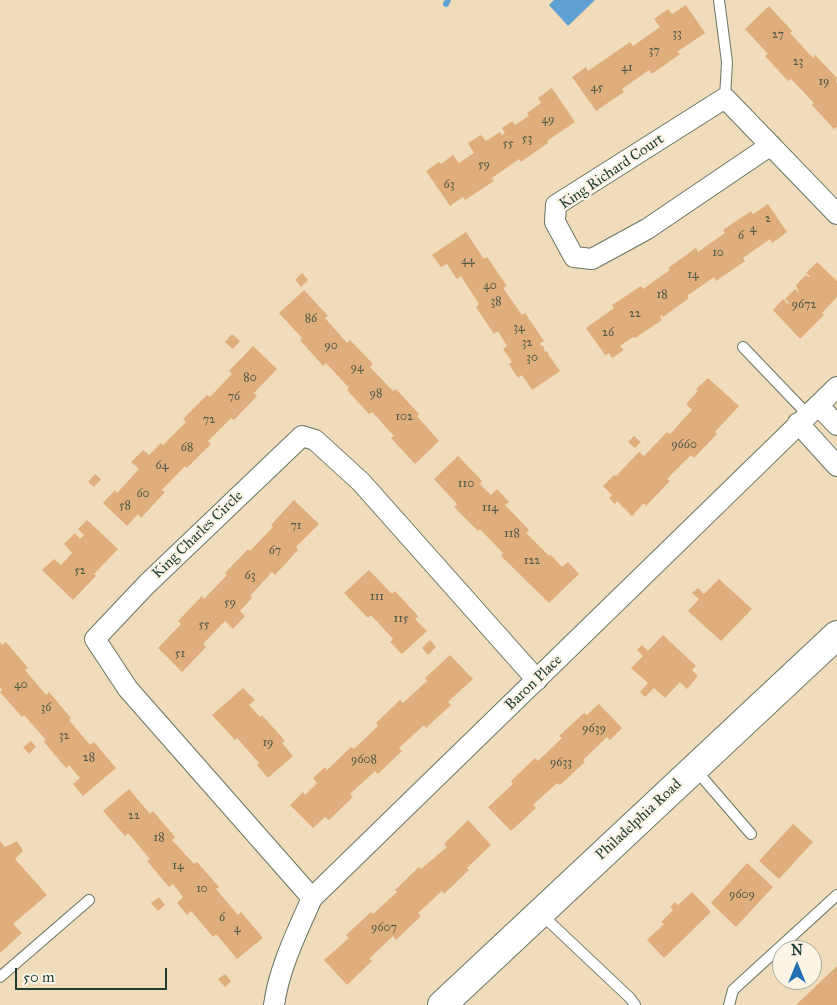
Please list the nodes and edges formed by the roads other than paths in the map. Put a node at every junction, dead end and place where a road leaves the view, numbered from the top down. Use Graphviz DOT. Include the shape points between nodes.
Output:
graph roads {
  1 [pos="719,0"];
  2 [pos="725,98"];
  3 [pos="770,145"];
  4 [pos="837,214"];
  5 [pos="743,347"];
  6 [pos="837,387"];
  7 [pos="808,414"];
  8 [pos="837,425"];
  9 [pos="837,466"];
  10 [pos="831,644"];
  11 [pos="537,680"];
  12 [pos="694,768"];
  13 [pos="751,834"];
  14 [pos="837,895"];
  15 [pos="312,898"];
  16 [pos="89,900"];
  17 [pos="540,913"];
  18 [pos="0,977"];
  19 [pos="274,1005"];
  20 [pos="442,1005"];
  21 [pos="635,1005"];
  22 [pos="729,1005"];
  1 -- 2 [label="lane" via="727,62"];
  2 -- 3 [label="street"];
  2 -- 3 [label="street, King Richard Court" via="556,205 555,222 574,257 592,259 647,229"];
  3 -- 4 [label="street"];
  5 -- 7 [label="lane"];
  6 -- 7 [label="street, Baron Place"];
  7 -- 8 [label="street"];
  7 -- 9 [label="street"];
  7 -- 11 [label="street, Baron Place"];
  10 -- 12 [label="main road, Philadelphia Road"];
  11 -- 15 [label="street, Baron Place"];
  11 -- 15 [label="street, King Charles Circle" via="361,482 315,440 302,436 147,584 95,639 128,689"];
  12 -- 13 [label="lane"];
  12 -- 17 [label="main road, Philadelphia Road"];
  14 -- 22 [label="lane" via="734,990"];
  15 -- 19 [label="street, Baron Place" via="276,988"];
  16 -- 18 [label="lane"];
  17 -- 20 [label="main road, Philadelphia Road"];
  17 -- 21 [label="lane"];
}
